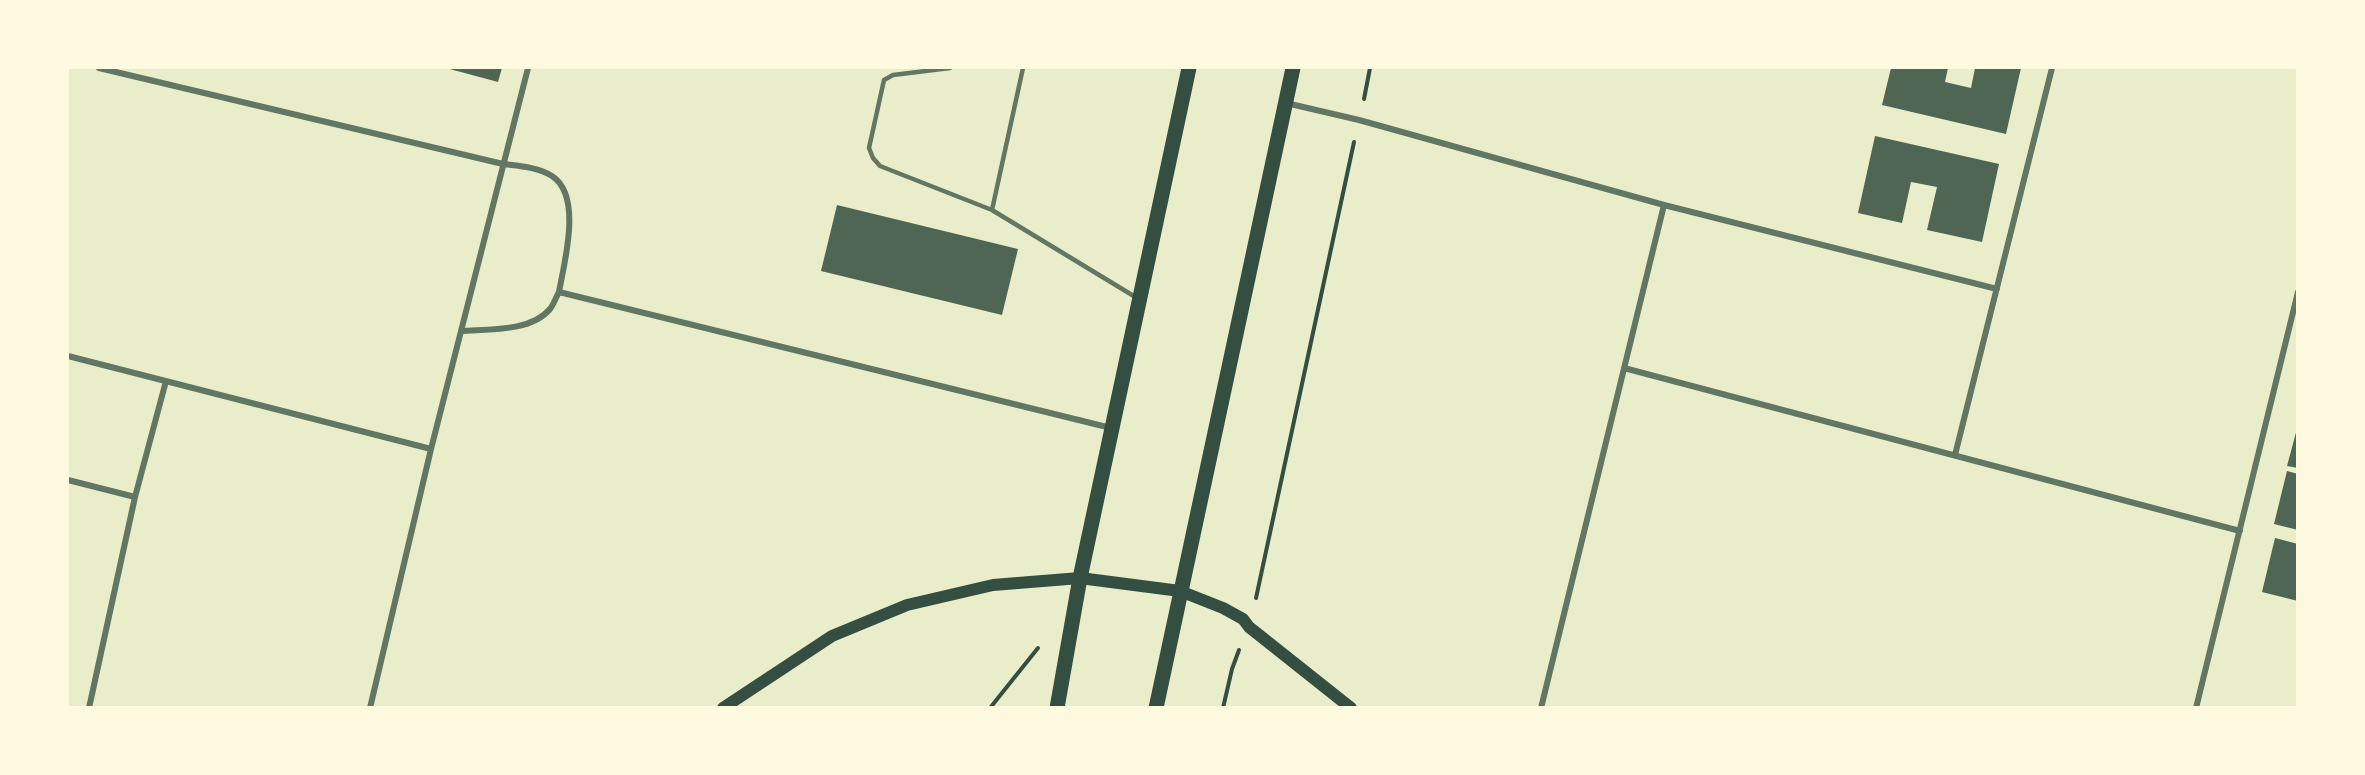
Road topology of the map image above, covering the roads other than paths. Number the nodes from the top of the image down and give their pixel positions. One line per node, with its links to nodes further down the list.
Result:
1 (99, 68): 9 (street)
2 (528, 68): 9 (street)
3 (950, 68): 11 (lane)
4 (1023, 68): 11 (lane)
5 (1189, 68): 15 (main road)
6 (1293, 68): 8 (main road)
7 (2052, 68): 12 (street)
8 (1285, 103): 10 (street); 28 (main road)
9 (503, 164): 13 (street); 17 (street)
10 (1664, 205): 12 (street); 19 (street)
11 (993, 210): 15 (lane)
12 (1997, 289): 23 (street)
13 (559, 292): 17 (street); 21 (street)
14 (2298, 292): 16 (street)
15 (1139, 299): 21 (main road)
16 (2295, 316): 26 (street)
17 (460, 330): 22 (street)
18 (68, 356): 20 (street)
19 (1624, 368): 23 (street); 35 (street)
20 (166, 381): 22 (street); 25 (street)
21 (1112, 428): 27 (main road)
22 (430, 449): 30 (street)
23 (1955, 455): 26 (street)
24 (68, 480): 25 (street)
25 (135, 497): 29 (street)
26 (2240, 531): 36 (street)
27 (1080, 578): 28 (main road); 31 (main road); 32 (main road)
28 (1180, 591): 33 (main road); 34 (main road)
29 (89, 708)
30 (370, 708)
31 (723, 708)
32 (1057, 708)
33 (1156, 708)
34 (1351, 708)
35 (1541, 708)
36 (2196, 708)

